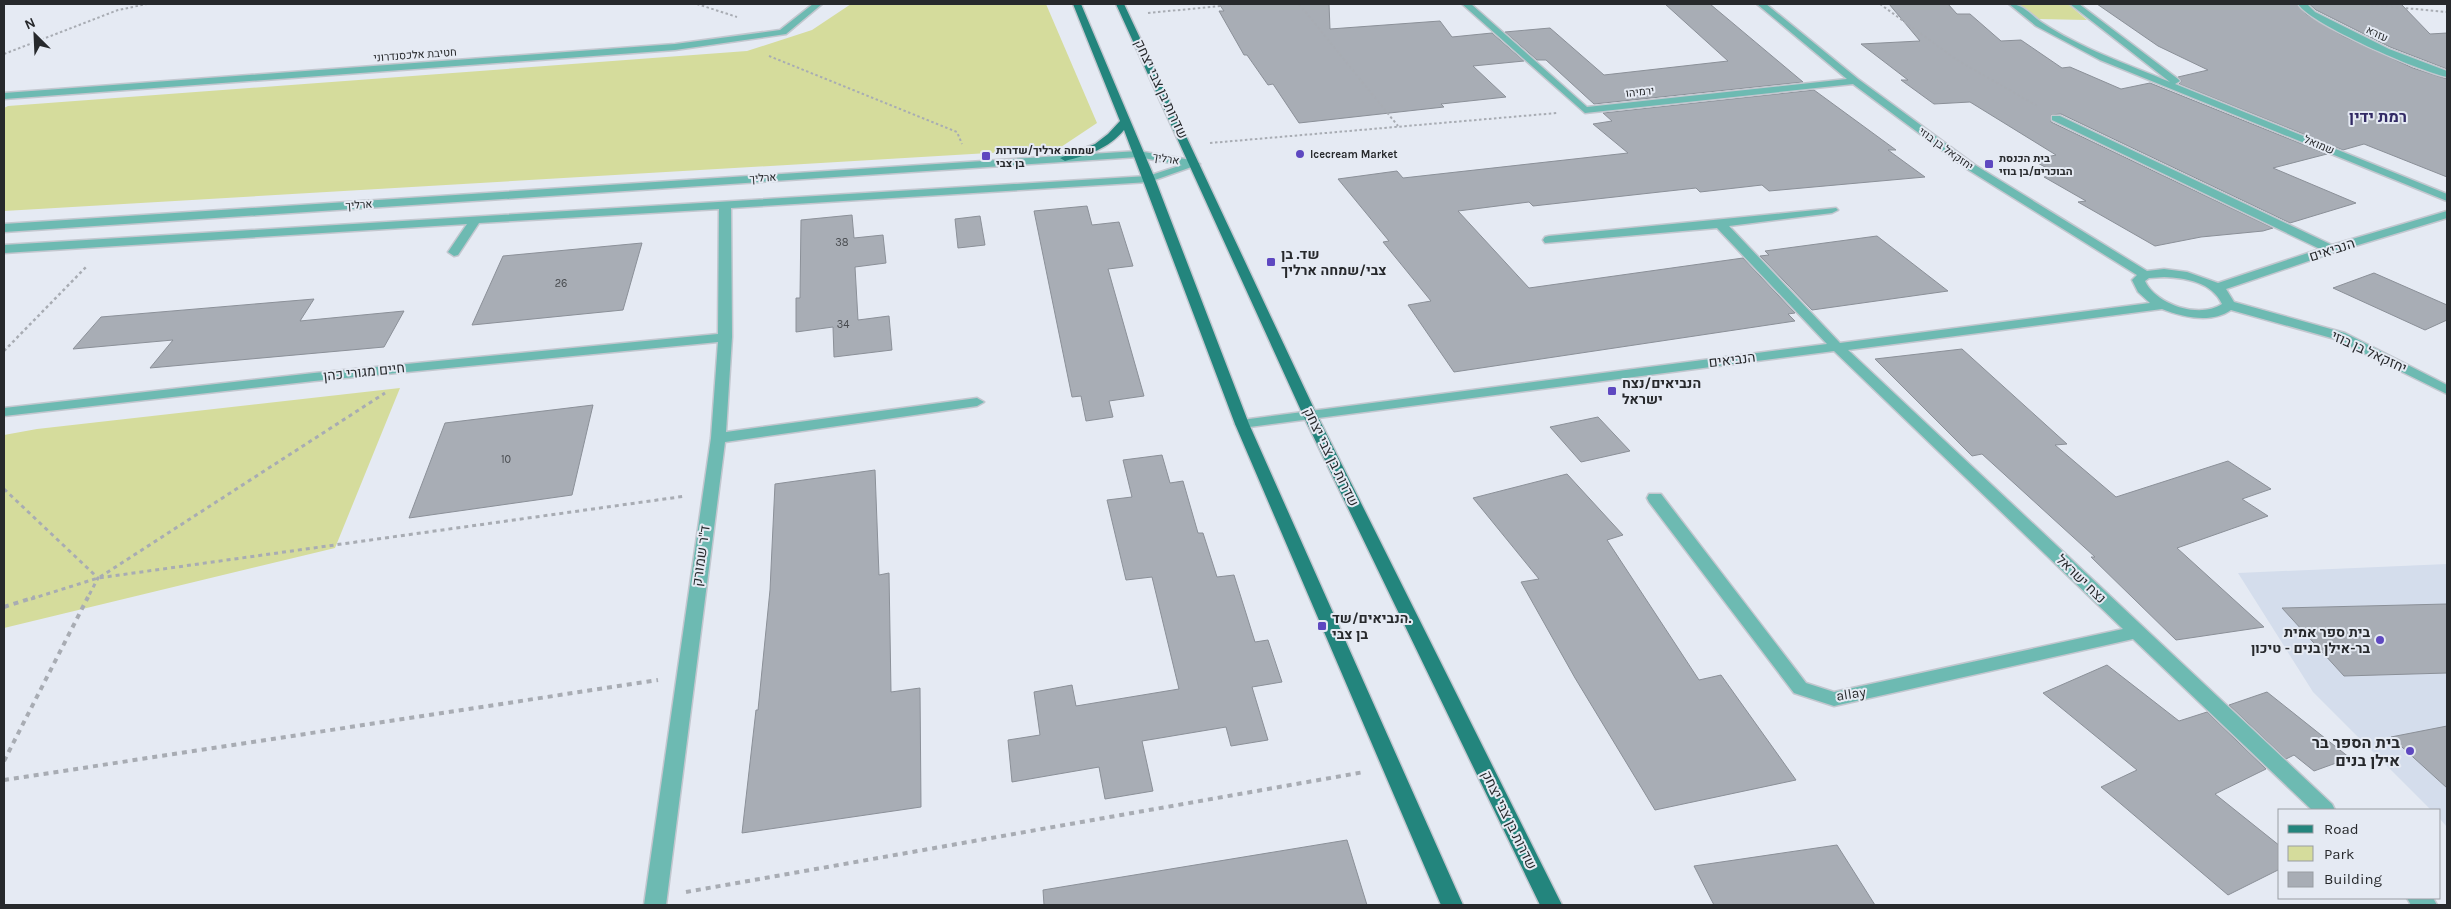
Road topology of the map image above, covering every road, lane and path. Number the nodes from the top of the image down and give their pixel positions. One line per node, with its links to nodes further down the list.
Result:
1 (147, 4): 17 (path)
2 (818, 4): 16 (street, חטיבת אלכסנדרוני)
3 (1077, 4): 24 (main road)
4 (1120, 4): 15 (main road, שדרות בן צבי יצחק)
5 (1242, 4): 15 (path)
6 (1299, 4): 25 (path)
7 (1466, 4): 22 (street)
8 (1761, 4): 19 (street, יחזקאל בן בוזי)
9 (1880, 4): 23 (path)
10 (2013, 4): 20 (street, שמואל)
11 (2074, 4): 20 (street, שמואל)
12 (2302, 4): 18 (street, עזרא)
13 (2361, 4): 14 (path)
14 (2447, 12)
15 (1126, 15): 26 (main road, שדרות בן צבי יצחק)
16 (729, 40): 21 (street, חטיבת אלכסנדרוני); 29 (path)
17 (4, 54)
18 (2447, 74)
19 (1855, 81): 22 (street, ירמיהו); 44 (street, יחזקאל בן בוזי)
20 (2190, 92): 32 (street, שמואל)
21 (4, 96)
22 (1585, 110): 25 (path)
23 (2056, 118): 42 (street)
24 (1125, 121): 27 (main road); 28 (main road)
25 (1398, 126): 26 (path)
26 (1187, 145): 30 (main road, שדרות בן צבי יצחק)
27 (1138, 154): 28 (street, ארליך); 30 (street, ארליך); 31 (main road)
28 (1065, 158): 29 (street, ארליך)
29 (972, 164): 38 (street, ארליך)
30 (1195, 164): 31 (street, ארליך); 55 (main road, שדרות בן צבי יצחק)
31 (1149, 179): 33 (street, ארליך); 56 (main road)
32 (2447, 198)
33 (725, 205): 36 (street, ארליך); 48 (street, ד"ר שמורק)
34 (1832, 210): 37 (street)
35 (2447, 214): 42 (street, הנביאים)
36 (475, 221): 40 (street, ארליך); 43 (street)
37 (1720, 224): 39 (street); 49 (street, נצח ישראל)
38 (4, 228)
39 (1549, 240)
40 (109, 243): 41 (street, ארליך); 50 (path)
41 (4, 249)
42 (2331, 249): 45 (street, הנביאים)
43 (454, 252)
44 (2145, 275): 45 (street); 46 (street)
45 (2217, 288): 47 (street)
46 (2162, 305): 47 (street); 49 (street, הנביאים)
47 (2229, 305): 51 (street, יחזקאל בן בוזי)
48 (725, 337): 54 (street, חיים מגורי כהן); 57 (street, ד"ר שמורק)
49 (1837, 347): 55 (street, הנביאים); 63 (street, נצח ישראל)
50 (4, 351)
51 (2447, 390)
52 (387, 392): 61 (path)
53 (977, 402): 57 (street)
54 (4, 412)
55 (1310, 415): 56 (street, הנביאים); 71 (main road, שדרות בן צבי יצחק)
56 (1242, 424): 66 (main road)
57 (718, 438): 59 (street, ד"ר שמורק)
58 (4, 489): 61 (path)
59 (710, 492): 61 (path); 64 (street, ד"ר שמורק)
60 (1655, 498): 63 (street, allay)
61 (98, 578): 62 (path); 65 (path)
62 (4, 606)
63 (2136, 632): 68 (street, נצח ישראל)
64 (686, 676): 67 (path); 69 (street, ד"ר שמורק)
65 (4, 761)
66 (1391, 767): 69 (path); 70 (main road)
67 (4, 780)
68 (2325, 809)
69 (655, 901)
70 (1452, 905)
71 (1551, 905)

